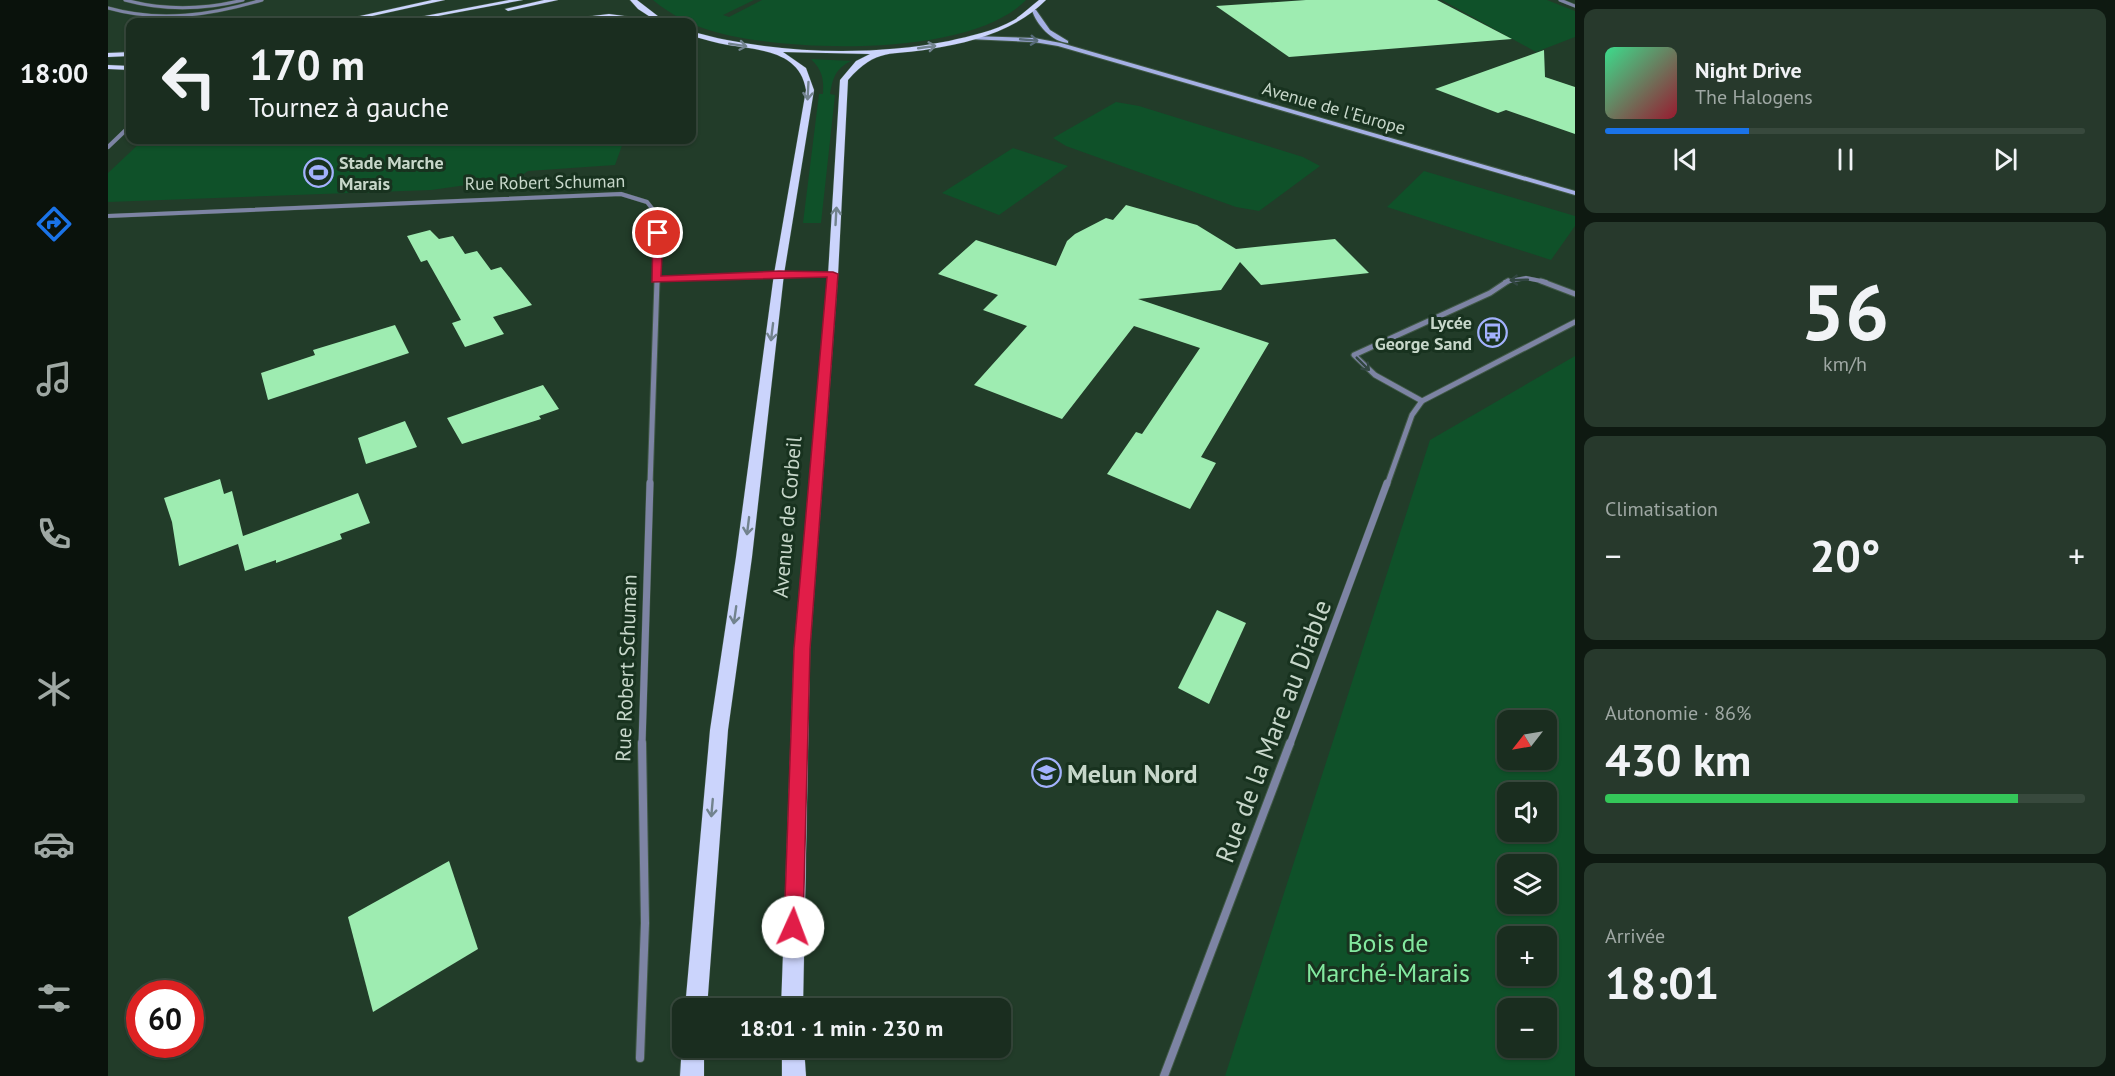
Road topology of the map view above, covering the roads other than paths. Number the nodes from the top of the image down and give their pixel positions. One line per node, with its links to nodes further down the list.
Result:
1 (125, 0): 12 (street)
2 (203, 0): 12 (street)
3 (243, 0): 12 (street)
4 (262, 0): 15 (street)
5 (442, 0): 16 (main road)
6 (520, 0): 17 (main road)
7 (555, 0): 18 (main road)
8 (633, 0): 21 (main road)
9 (1043, 0): 14 (main road)
10 (1560, 0): 11 (street)
11 (1575, 6)
12 (206, 7): 15 (street)
13 (108, 8): 15 (street)
14 (1034, 11): 23 (main road); 26 (main road, Avenue de l'Europe)
15 (214, 12)
16 (356, 18)
17 (419, 18)
18 (459, 18)
19 (588, 18): 20 (main road)
20 (624, 18)
21 (656, 18)
22 (696, 35): 24 (main road, one-way to 24)
23 (971, 38): 25 (main road, one-way to 23); 26 (main road, Avenue de l'Europe, one-way to 26)
24 (774, 50): 25 (main road); 35 (main road, one-way to 35)
25 (882, 51): 36 (main road, Avenue de Corbeil, one-way to 25)
26 (1086, 51): 33 (main road, Avenue de l'Europe)
27 (126, 54): 28 (main road)
28 (108, 55)
29 (108, 65): 30 (main road)
30 (126, 66)
31 (126, 130): 32 (street)
32 (108, 147)
33 (1575, 193)
34 (108, 216): 37 (street, Rue Robert Schuman)
35 (779, 274): 36 (street); 37 (street); 41 (main road, one-way to 41)
36 (833, 274): 42 (main road, Avenue de Corbeil)
37 (656, 280): 43 (street, Rue Robert Schuman)
38 (1575, 294): 40 (street, one-way to 40)
39 (1575, 322): 40 (street)
40 (1422, 401): 48 (street, Rue de la Mare au Diable)
41 (697, 998)
42 (792, 998)
43 (640, 1058)
44 (693, 1058): 46 (main road)
45 (793, 1058): 47 (main road)
46 (692, 1076)
47 (794, 1076)
48 (1164, 1076)

